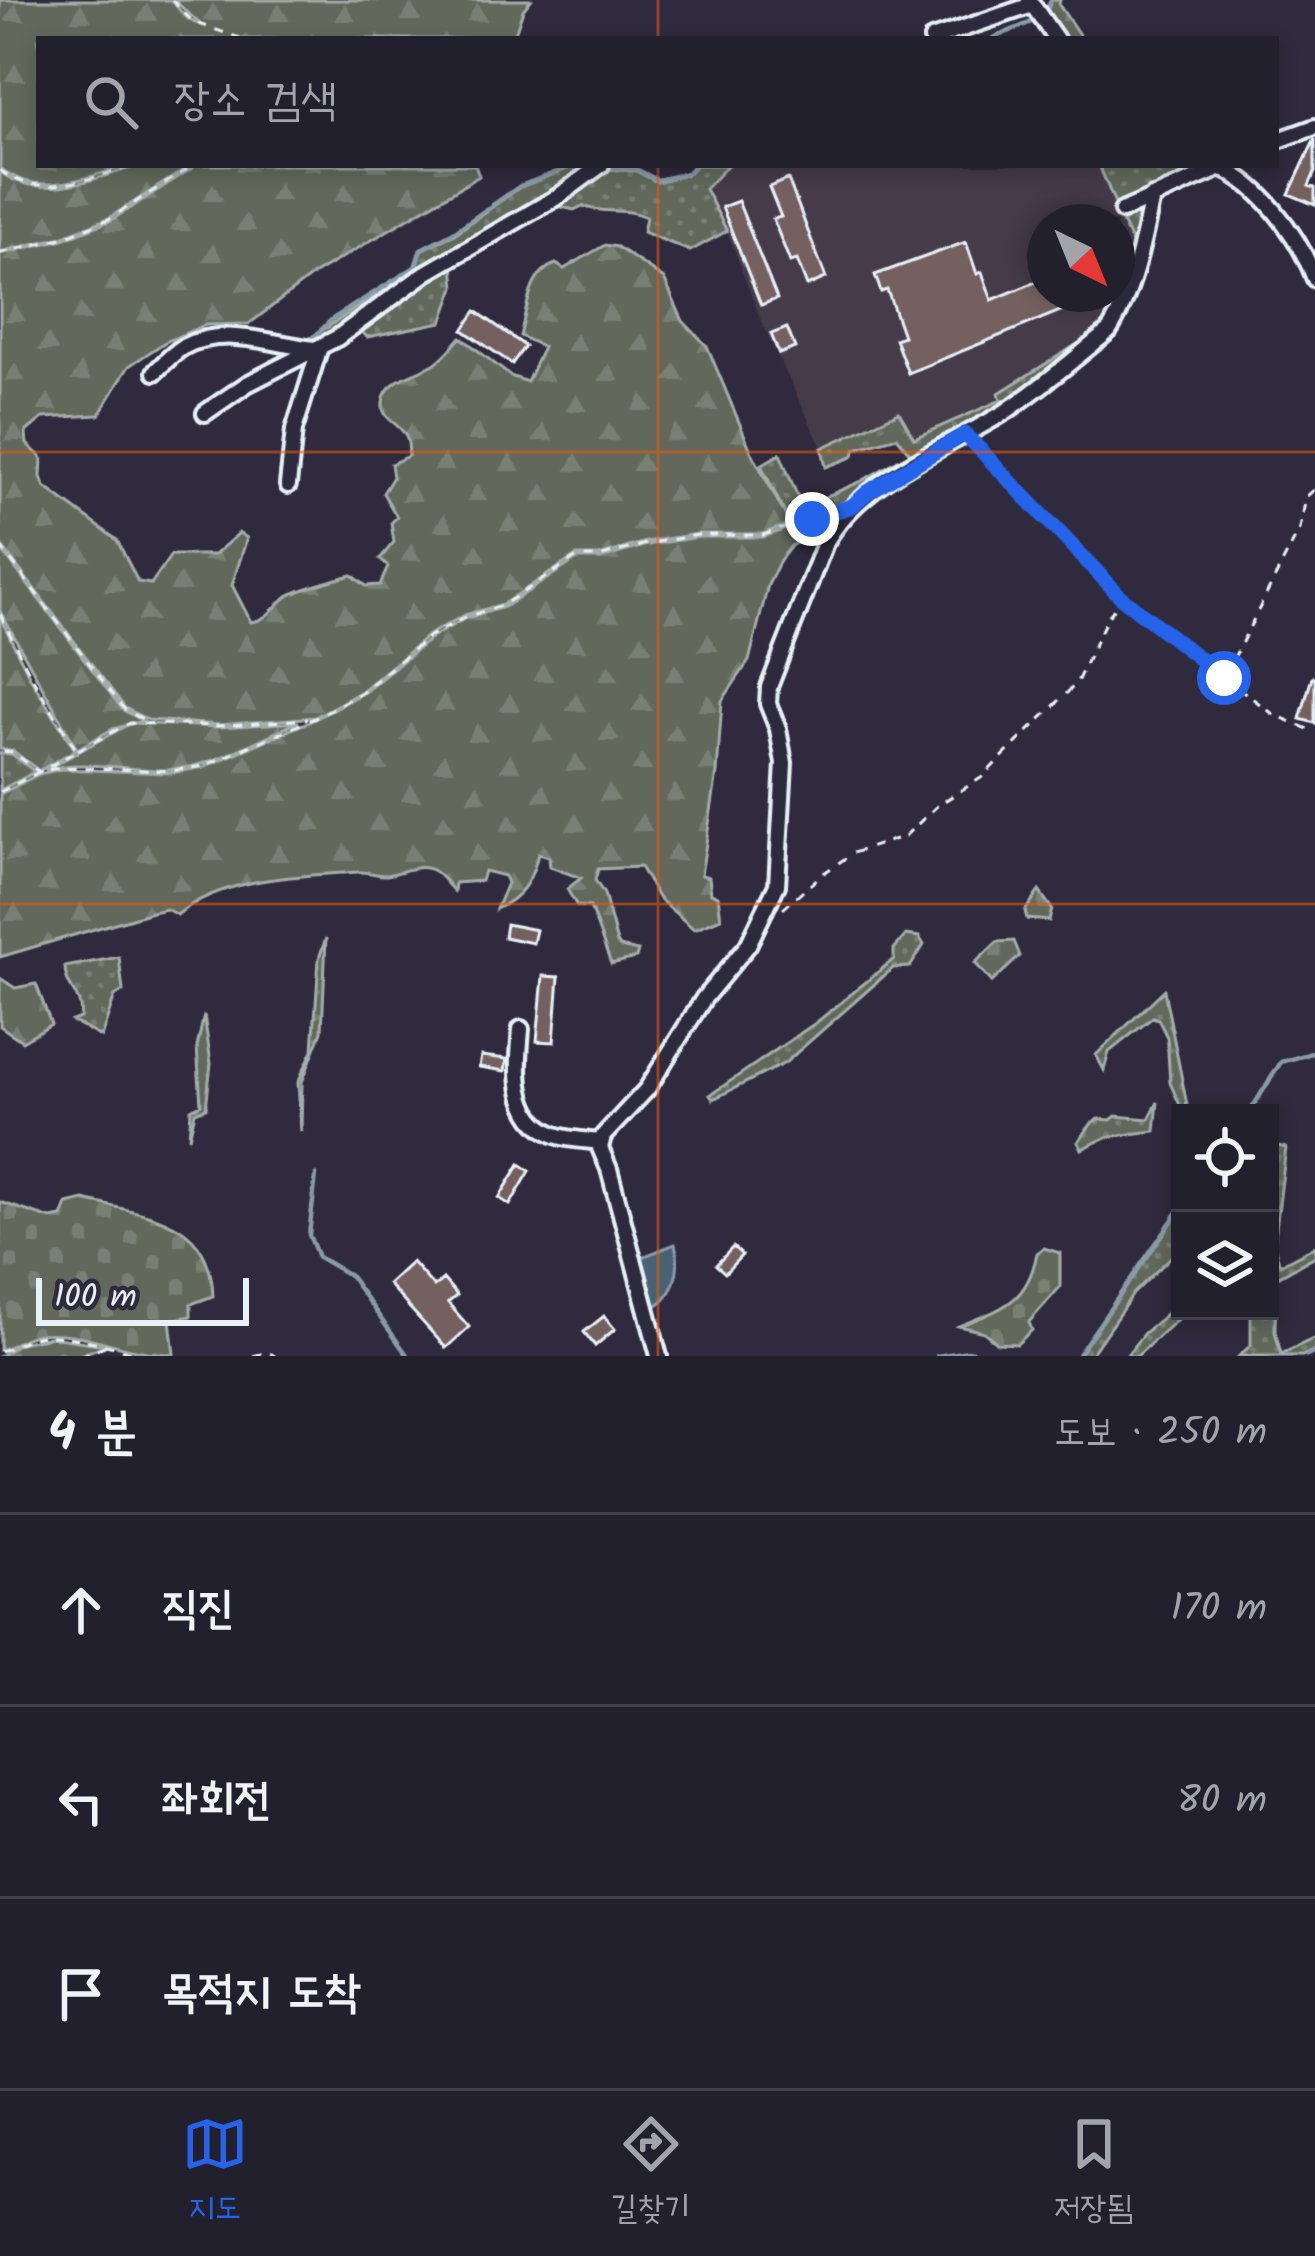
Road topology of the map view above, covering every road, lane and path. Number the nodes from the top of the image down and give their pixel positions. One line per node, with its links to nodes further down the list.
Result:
1 (172, 0): 3 (path)
2 (1031, 3): 4 (street); 5 (street)
3 (234, 36)
4 (940, 36)
5 (1054, 36)
6 (1315, 127): 7 (street)
7 (1279, 140)
8 (125, 168): 13 (path)
9 (189, 168): 16 (path)
10 (597, 168): 18 (street)
11 (1217, 168): 14 (street)
12 (1224, 168): 17 (street)
13 (0, 170)
14 (1152, 197): 15 (street); 21 (street)
15 (1135, 206)
16 (0, 253)
17 (1315, 279)
18 (319, 350): 19 (street); 20 (street); 22 (street)
19 (154, 372)
20 (206, 412)
21 (965, 434): 24 (street); 26 (path)
22 (288, 485)
23 (1315, 489): 28 (path)
24 (852, 506): 29 (path); 36 (street)
25 (0, 546): 30 (path)
26 (1122, 598): 28 (path); 36 (path)
27 (0, 614): 33 (path)
28 (1224, 678): 31 (path)
29 (315, 718): 30 (path); 34 (path)
30 (147, 722): 33 (path)
31 (1315, 732)
32 (0, 751): 34 (path)
33 (77, 751): 34 (path)
34 (39, 772): 35 (path)
35 (0, 792)
36 (760, 921): 38 (street)
37 (521, 1029): 38 (street)
38 (601, 1142): 45 (street)
39 (109, 1344): 40 (path); 41 (path); 42 (path)
40 (0, 1352)
41 (80, 1356)
42 (141, 1356)
43 (253, 1356): 44 (path)
44 (275, 1356)
45 (659, 1356)

